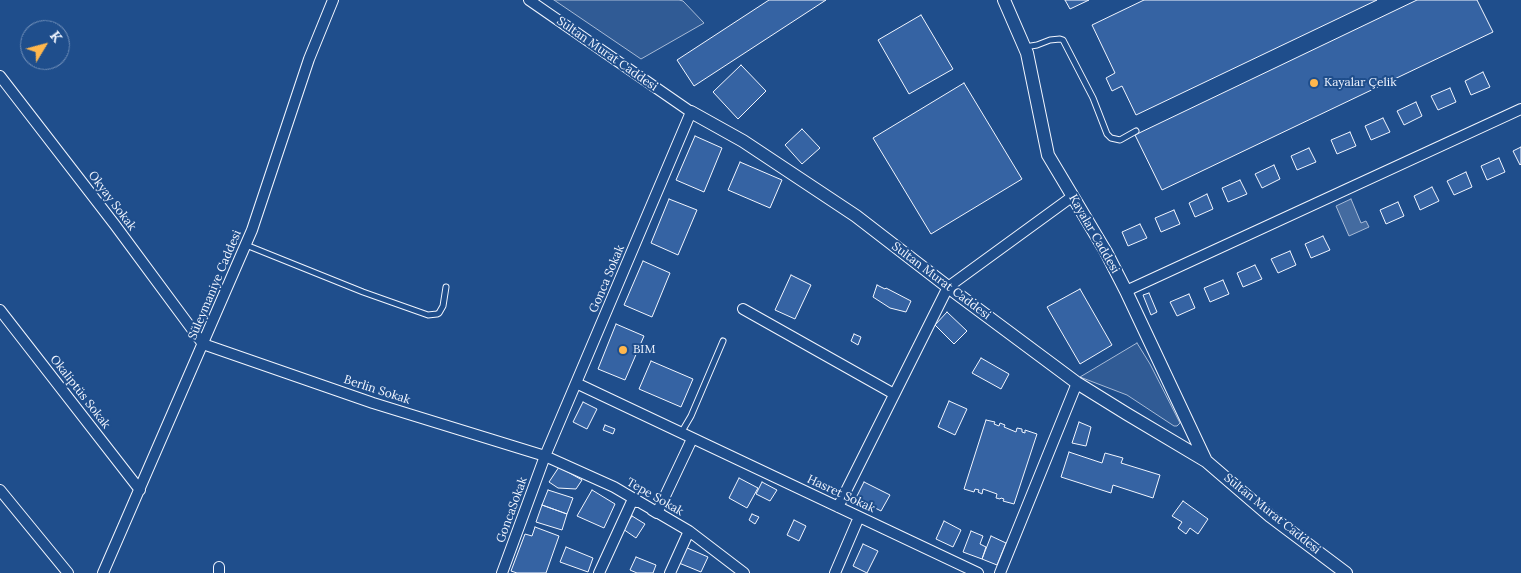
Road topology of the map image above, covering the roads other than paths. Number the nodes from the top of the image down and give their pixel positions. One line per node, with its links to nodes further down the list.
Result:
1 (333, 0): 10 (street, Süleymaniye Caddesi)
2 (529, 0): 7 (street, Sultan Murat Caddesi)
3 (1004, 0): 4 (street, Kayalar Caddesi)
4 (1024, 47): 8 (lane); 9 (street, Kayalar Caddesi)
5 (0, 76): 17 (street, Okyay Sokak)
6 (1521, 109): 13 (street)
7 (691, 112): 12 (street, Sultan Murat Caddesi); 18 (street, Gonca Sokak)
8 (1136, 132)
9 (1073, 196): 12 (street); 13 (street, Kayalar Caddesi)
10 (246, 245): 11 (lane); 17 (street, Süleymaniye Caddesi)
11 (446, 287)
12 (948, 287): 19 (street, Sultan Murat Caddesi); 20 (street)
13 (1126, 291): 24 (street, Kayalar Caddesi)
14 (743, 309): 20 (street)
15 (0, 310): 26 (street, Okaliptüs Sokak)
16 (724, 341): 21 (lane)
17 (203, 344): 23 (street, Berlin Sokak); 26 (street, Süleymaniye Caddesi)
18 (576, 383): 21 (street, Hasret Sokak); 23 (street, Gonca Sokak)
19 (1077, 383): 24 (street, Sultan Murat Caddesi); 39 (street)
20 (894, 394): 28 (street)
21 (681, 434): 22 (street, Hasret Sokak)
22 (692, 439): 27 (street); 28 (street, Hasret Sokak)
23 (545, 456): 27 (street, Tepe Sokak); 33 (street, GoncaSokak)
24 (1206, 461): 40 (street, Sultan Murat Caddesi)
25 (0, 490): 31 (street)
26 (140, 490): 32 (street, Süleymaniye Caddesi)
27 (633, 499): 30 (street, Tepe Sokak); 34 (street)
28 (838, 507): 29 (street, Hasret Sokak)
29 (859, 517): 37 (street); 38 (street, Hasret Sokak)
30 (689, 531): 35 (street); 36 (street, Tepe Sokak)
31 (68, 573)
32 (103, 573)
33 (502, 573)
34 (599, 573)
35 (670, 573)
36 (744, 573)
37 (835, 573)
38 (978, 573)
39 (1000, 573)
40 (1346, 573)

